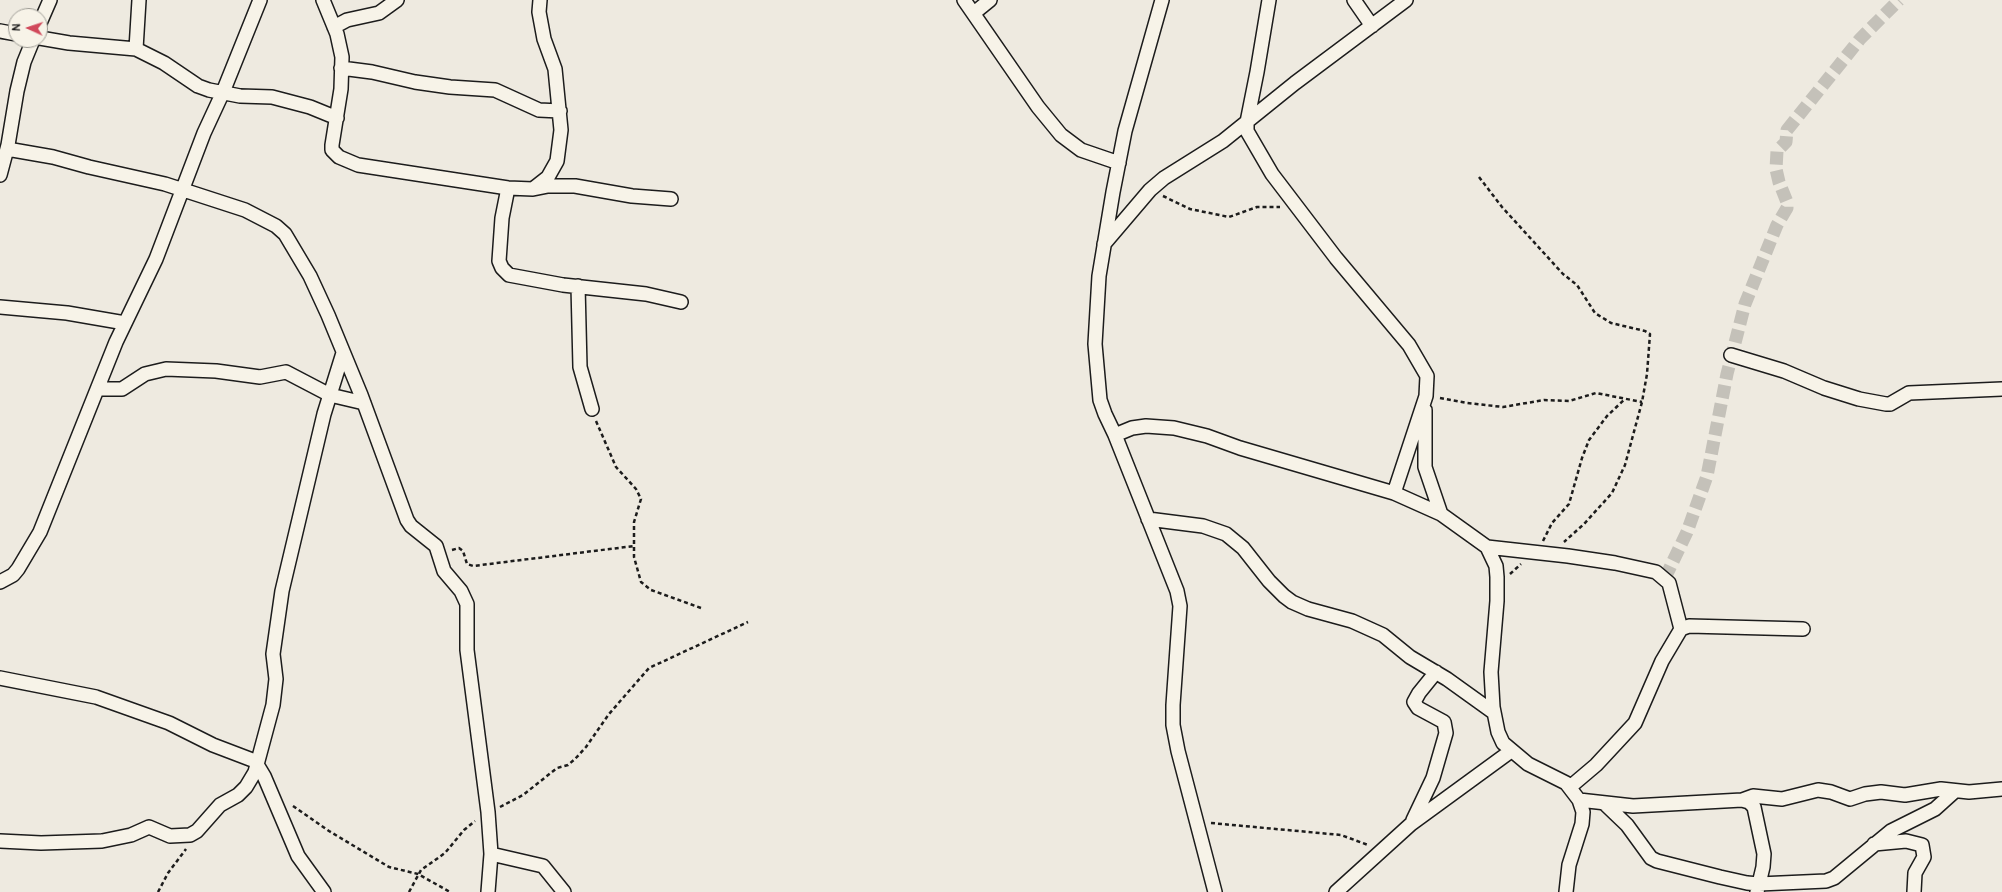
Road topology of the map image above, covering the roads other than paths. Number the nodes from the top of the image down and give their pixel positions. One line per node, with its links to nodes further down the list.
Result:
1 (139, 0): 17 (street)
2 (260, 0): 19 (street)
3 (323, 0): 13 (street)
4 (397, 0): 13 (street)
5 (540, 0): 20 (street)
6 (964, 0): 12 (street)
7 (990, 0): 12 (street)
8 (1162, 0): 24 (street)
9 (1268, 0): 22 (street)
10 (1354, 0): 14 (street)
11 (1406, 0): 14 (street)
12 (974, 13): 24 (street)
13 (334, 26): 18 (street)
14 (1372, 26): 22 (street)
15 (48, 39): 17 (street)
16 (30, 48): 23 (street)
17 (136, 49): 19 (street)
18 (341, 68): 20 (street); 21 (street)
19 (223, 92): 21 (street); 28 (street)
20 (560, 111): 27 (street)
21 (337, 118): 26 (street)
22 (1247, 122): 30 (street); 40 (street)
23 (7, 149): 25 (street); 28 (street)
24 (1119, 163): 30 (street)
25 (0, 175)
26 (508, 188): 27 (street); 31 (street)
27 (533, 189): 29 (street)
28 (183, 190): 34 (street); 35 (street)
29 (671, 199)
30 (1104, 244): 43 (street)
31 (578, 286): 32 (street); 42 (street)
32 (682, 302)
33 (0, 307): 34 (street)
34 (125, 323): 37 (street)
35 (343, 353): 39 (street); 41 (street)
36 (1732, 355): 38 (street)
37 (99, 389): 39 (street); 48 (street)
38 (2002, 389)
39 (330, 395): 41 (street); 55 (street)
40 (1426, 395): 44 (street); 45 (street)
41 (364, 403): 65 (street)
42 (592, 409)
43 (1115, 435): 44 (street); 46 (street)
44 (1394, 493): 45 (street)
45 (1441, 514): 47 (street)
46 (1148, 519): 51 (street); 70 (street)
47 (1487, 547): 49 (street); 53 (street)
48 (0, 582)
49 (1681, 629): 50 (street); 56 (street)
50 (1803, 629)
51 (1436, 672): 53 (street); 62 (street)
52 (0, 678): 55 (street)
53 (1493, 712): 54 (street)
54 (1511, 751): 56 (street); 62 (street)
55 (256, 763): 63 (street); 67 (street)
56 (1570, 787): 59 (street)
57 (2002, 789): 58 (street)
58 (1955, 790): 60 (street); 64 (street)
59 (1579, 800): 61 (street); 72 (street)
60 (1742, 800): 61 (street); 66 (street)
61 (1604, 803): 66 (street)
62 (1411, 824): 71 (street)
63 (0, 841)
64 (1874, 844): 66 (street); 73 (street)
65 (491, 854): 68 (street); 69 (street)
66 (1758, 888)
67 (324, 892)
68 (488, 892)
69 (564, 892)
70 (1215, 892)
71 (1336, 892)
72 (1566, 892)
73 (1914, 892)

